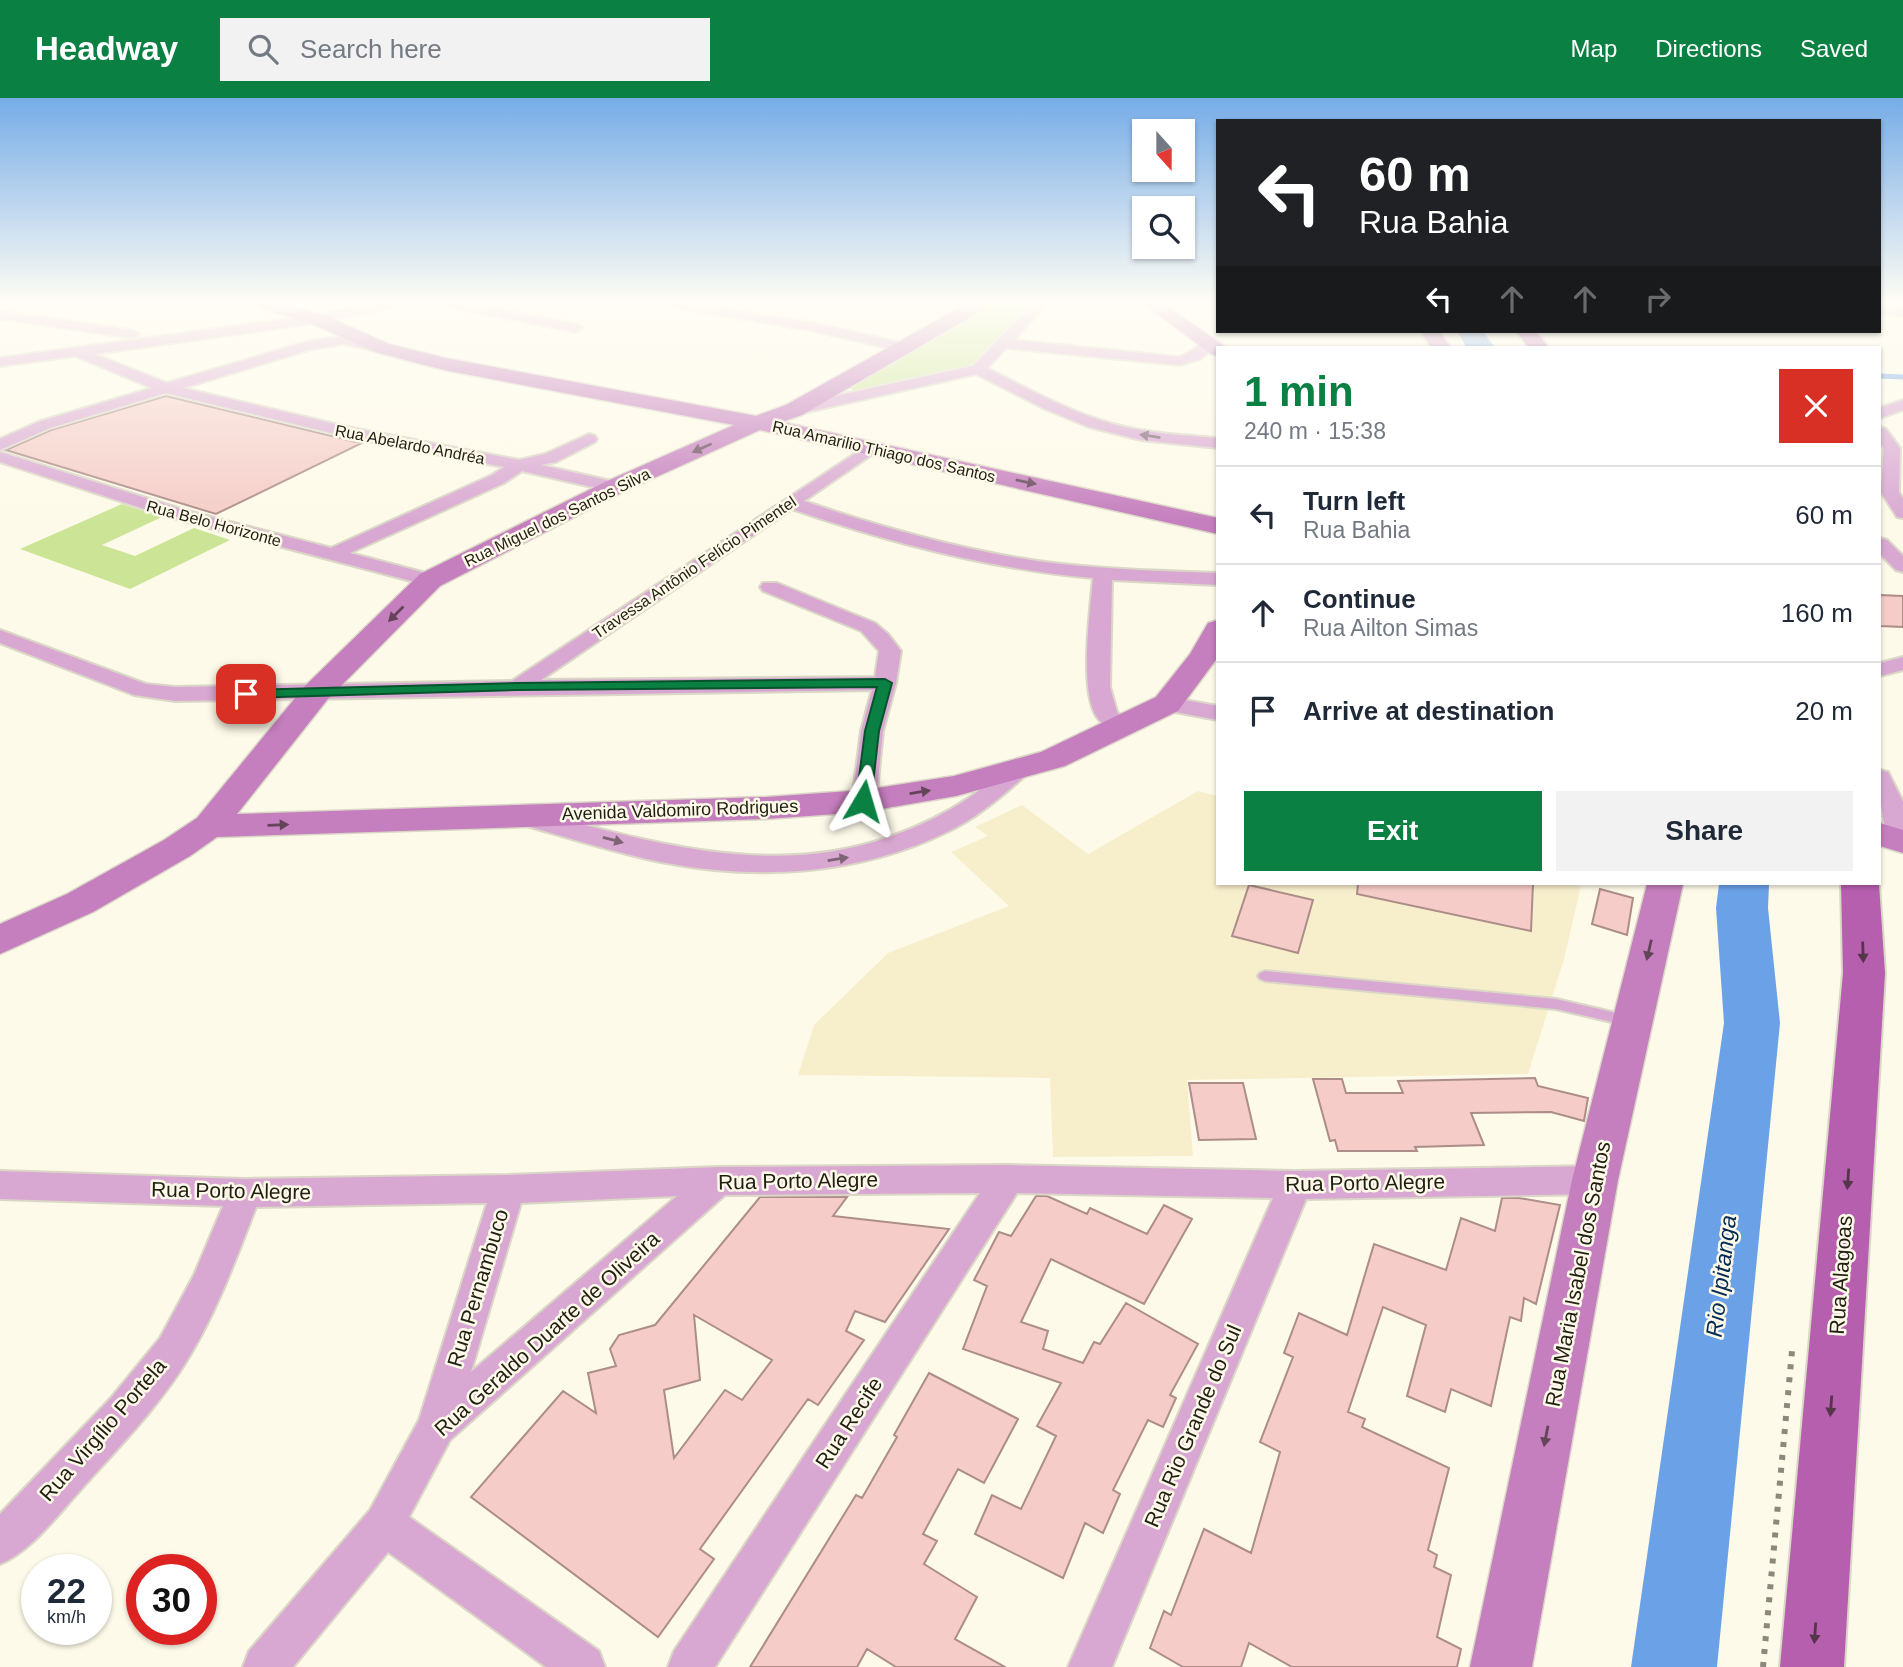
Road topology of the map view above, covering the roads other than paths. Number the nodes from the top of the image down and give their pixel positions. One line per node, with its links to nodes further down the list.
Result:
1 (139, 377): 8 (street, Rua Abelardo Andréa)
2 (202, 377): 8 (street)
3 (514, 377): 13 (street, Rua Amarilio Thiago dos Santos)
4 (850, 377): 7 (street, Rua Miguel dos Santos Silva)
5 (942, 377): 9 (street)
6 (994, 377): 16 (street, one-way to 6)
7 (838, 384): 9 (street); 11 (street, Rua Miguel dos Santos Silva)
8 (165, 388): 17 (street); 20 (street, Rua Abelardo Andréa)
9 (859, 396): 11 (street)
10 (1903, 405): 12 (street)
11 (794, 410): 13 (street, Rua Miguel dos Santos Silva)
12 (1881, 413)
13 (758, 423): 18 (street, Rua Amarilio Thiago dos Santos); 21 (street, Rua Miguel dos Santos Silva, one-way to 21)
14 (1881, 433): 23 (street)
15 (589, 439): 20 (street)
16 (1216, 443)
17 (0, 445)
18 (871, 448): 22 (street, Travessa Antônio Felício Pimentel); 24 (street, Rua Amarilio Thiago dos Santos, one-way to 24)
19 (0, 457): 26 (street, Rua Belo Horizonte)
20 (519, 465): 21 (street, Rua Abelardo Andréa); 26 (street)
21 (614, 487): 30 (street, Rua Miguel dos Santos Silva)
22 (791, 503): 28 (street); 37 (street, Travessa Antônio Felício Pimentel)
23 (1903, 513)
24 (1216, 526)
25 (1881, 545): 27 (street)
26 (331, 555): 30 (street, Rua Belo Horizonte)
27 (1903, 566)
28 (1103, 573): 29 (street); 41 (street)
29 (1216, 579)
30 (430, 580): 38 (street, Rua Miguel dos Santos Silva, one-way to 38)
31 (770, 587): 36 (street)
32 (1216, 633): 39 (street, Avenida Valdomiro Rodrigues)
33 (0, 636): 38 (street)
34 (1903, 663): 35 (street)
35 (1881, 670)
36 (885, 683): 37 (street); 44 (street)
37 (517, 687): 38 (street)
38 (316, 693): 46 (street, Rua Miguel dos Santos Silva)
39 (1167, 704): 40 (street); 41 (street, Avenida Valdomiro Rodrigues)
40 (1216, 713)
41 (1122, 728): 42 (street, Avenida Valdomiro Rodrigues)
42 (1017, 771): 44 (street, Avenida Valdomiro Rodrigues, one-way to 42); 45 (street, one-way to 42)
43 (1881, 779): 47 (street)
44 (863, 801): 45 (street, Avenida Valdomiro Rodrigues)
45 (523, 817): 46 (street, Avenida Valdomiro Rodrigues, one-way to 45)
46 (209, 826): 50 (street, Rua Miguel dos Santos Silva)
47 (1895, 839)
48 (1665, 885): 52 (street, Rua Maria Isabel dos Santos, one-way to 52)
49 (1860, 885): 68 (main road, Rua Alagoas, one-way to 68)
50 (0, 940)
51 (1265, 976): 52 (lane)
52 (1632, 1022): 54 (street, Rua Maria Isabel dos Santos)
53 (1008, 1179): 55 (street, Rua Porto Alegre); 57 (street, Rua Porto Alegre); 65 (street, Rua Recife)
54 (1595, 1180): 57 (street, Rua Porto Alegre); 67 (street, Rua Maria Isabel dos Santos, one-way to 67)
55 (719, 1181): 58 (street, Rua Porto Alegre); 60 (street, Rua Geraldo Duarte de Oliveira)
56 (0, 1185): 59 (street, Rua Porto Alegre)
57 (1295, 1185): 66 (street, Rua Rio Grande do Sul)
58 (508, 1189): 59 (street, Rua Porto Alegre); 60 (street, Rua Pernambuco)
59 (245, 1193): 62 (street, Rua Virgílio Portela)
60 (436, 1427): 61 (street, Rua Geraldo Duarte de Oliveira)
61 (384, 1524): 63 (street, Rua Geraldo Duarte de Oliveira); 64 (street)
62 (0, 1543)
63 (265, 1667)
64 (583, 1667)
65 (690, 1667)
66 (1090, 1667)
67 (1501, 1667)
68 (1812, 1667)

